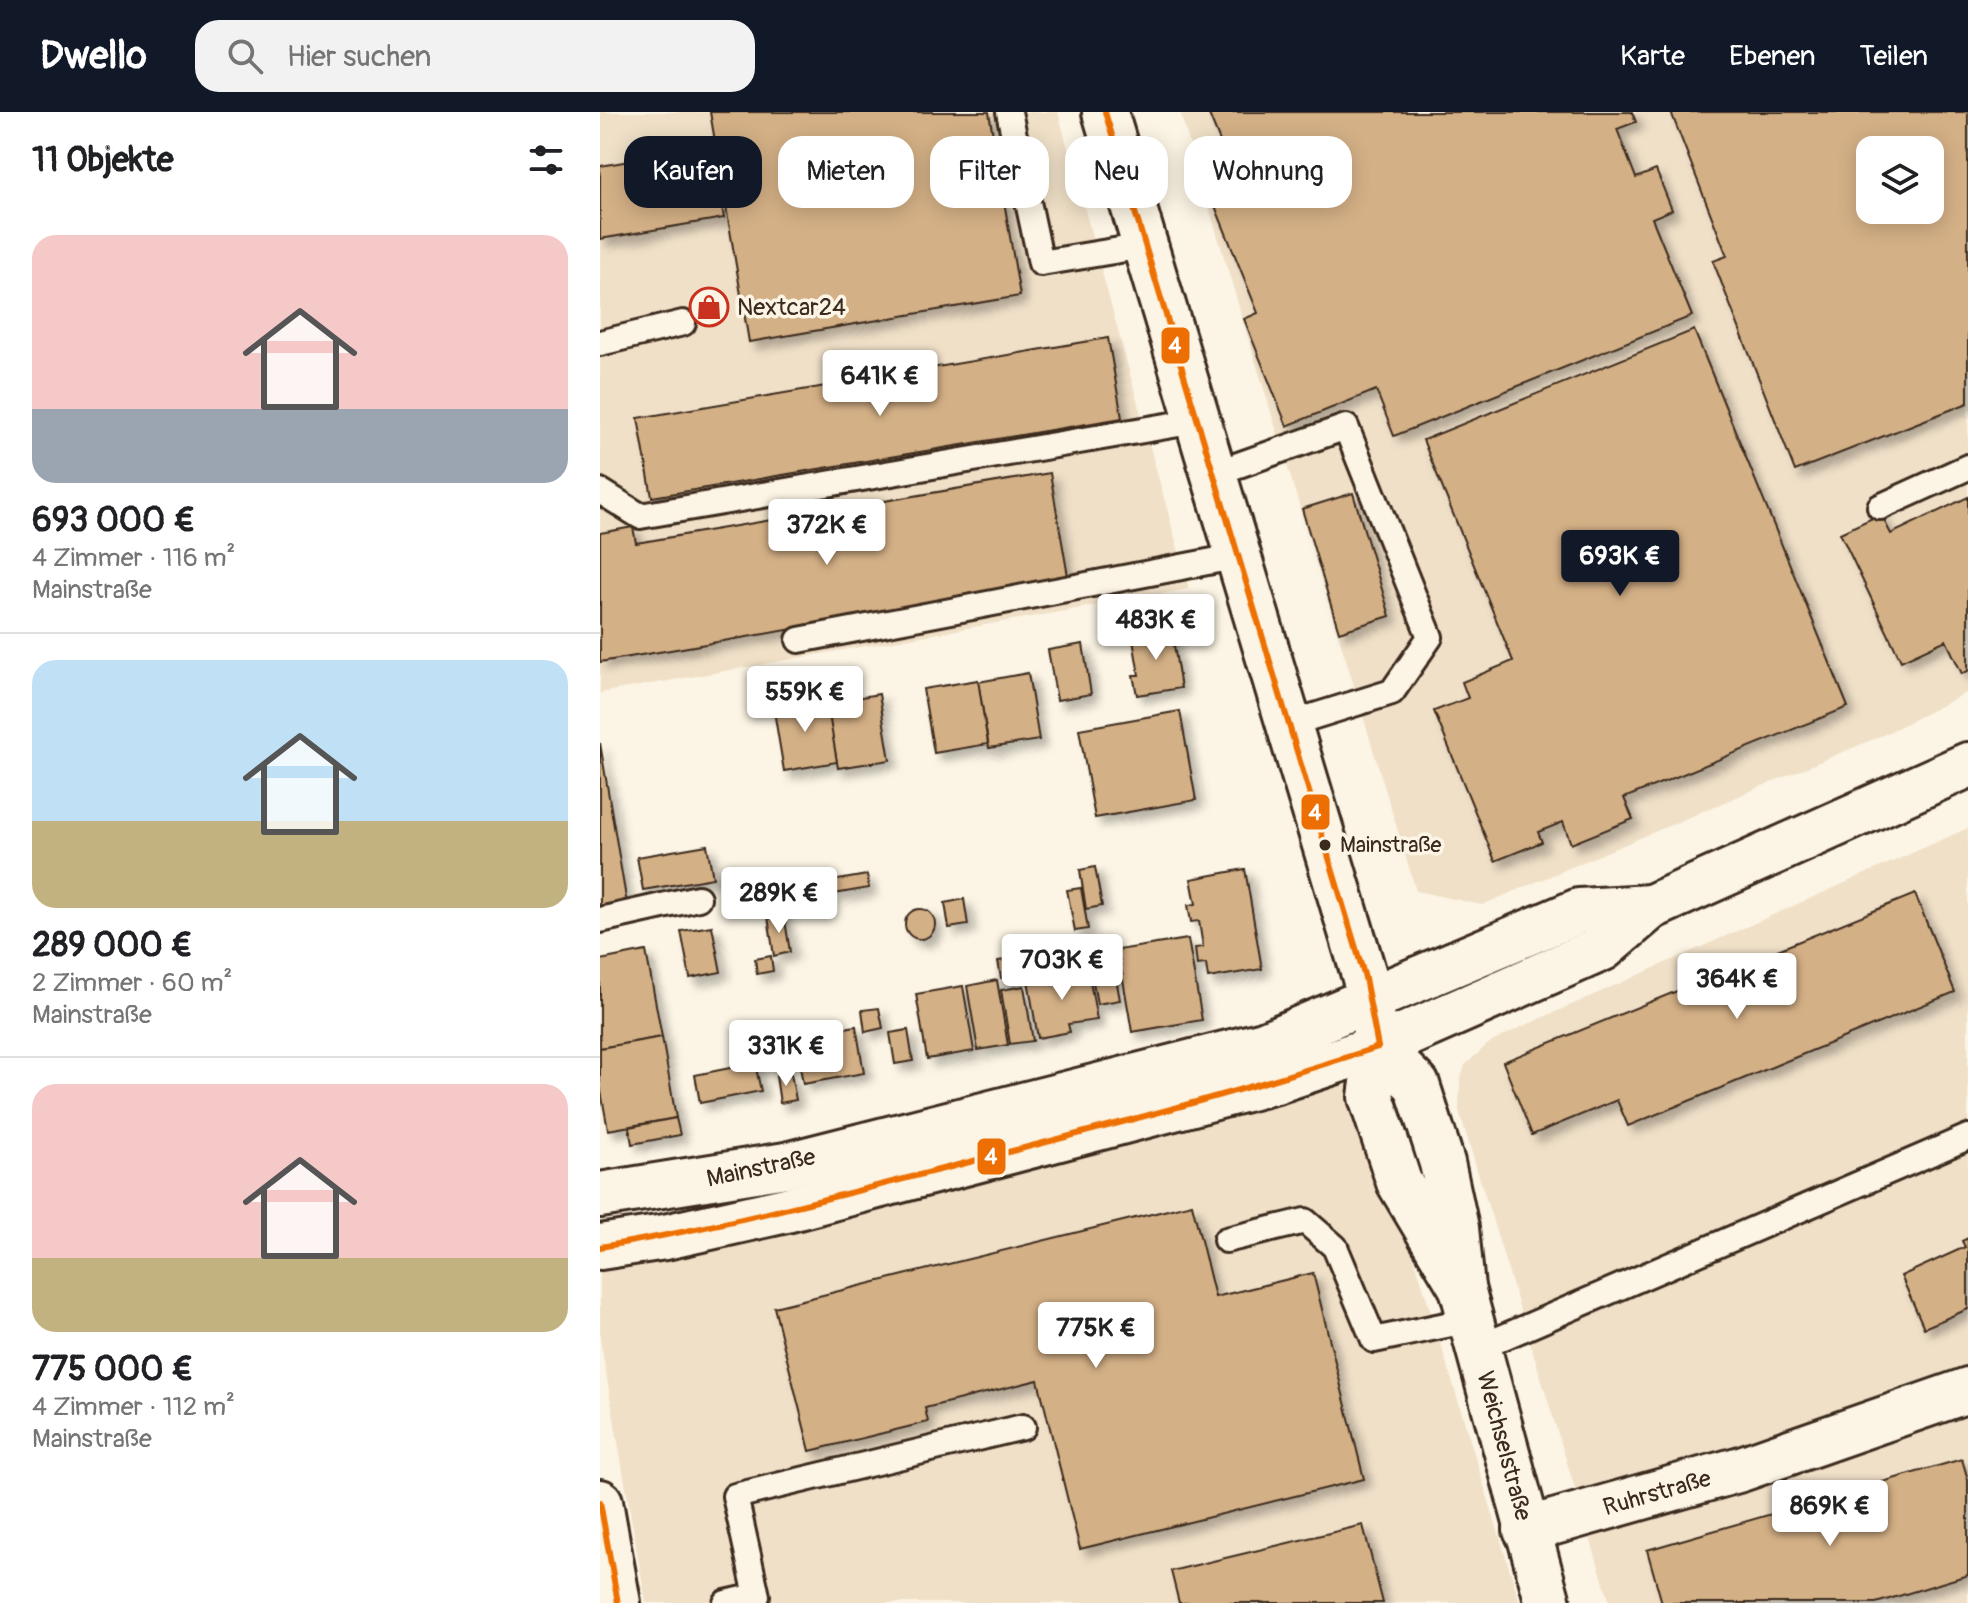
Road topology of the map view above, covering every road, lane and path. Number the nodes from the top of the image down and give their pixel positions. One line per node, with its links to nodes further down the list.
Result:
1 (1009, 112): 3 (lane)
2 (1105, 112): 3 (main road)
3 (1144, 246): 6 (main road)
4 (683, 323): 5 (lane)
5 (600, 343)
6 (1196, 421): 8 (main road); 9 (lane)
7 (1968, 467): 10 (lane)
8 (1213, 474): 11 (main road); 13 (lane)
9 (600, 491)
10 (1880, 507)
11 (1239, 556): 12 (lane); 13 (main road)
12 (799, 640)
13 (1289, 724): 18 (main road)
14 (1968, 765): 16 (main road, Mainstraße)
15 (698, 898): 17 (lane)
16 (1651, 907): 18 (main road, Mainstraße); 19 (main road, Mainstraße)
17 (600, 920)
18 (1369, 1000): 19 (main road); 21 (main road, Mainstraße)
19 (1378, 1047): 23 (main road, Mainstraße); 24 (main road, Weichselstraße)
20 (1968, 1137): 24 (lane)
21 (600, 1195)
22 (1226, 1240): 24 (lane)
23 (600, 1247)
24 (1470, 1319): 28 (main road, Weichselstraße)
25 (1968, 1390): 28 (main road, Ruhrstraße)
26 (1023, 1427): 30 (lane)
27 (600, 1502): 29 (main road)
28 (1526, 1530): 31 (main road, Weichselstraße)
29 (618, 1603)
30 (726, 1603)
31 (1548, 1603)

